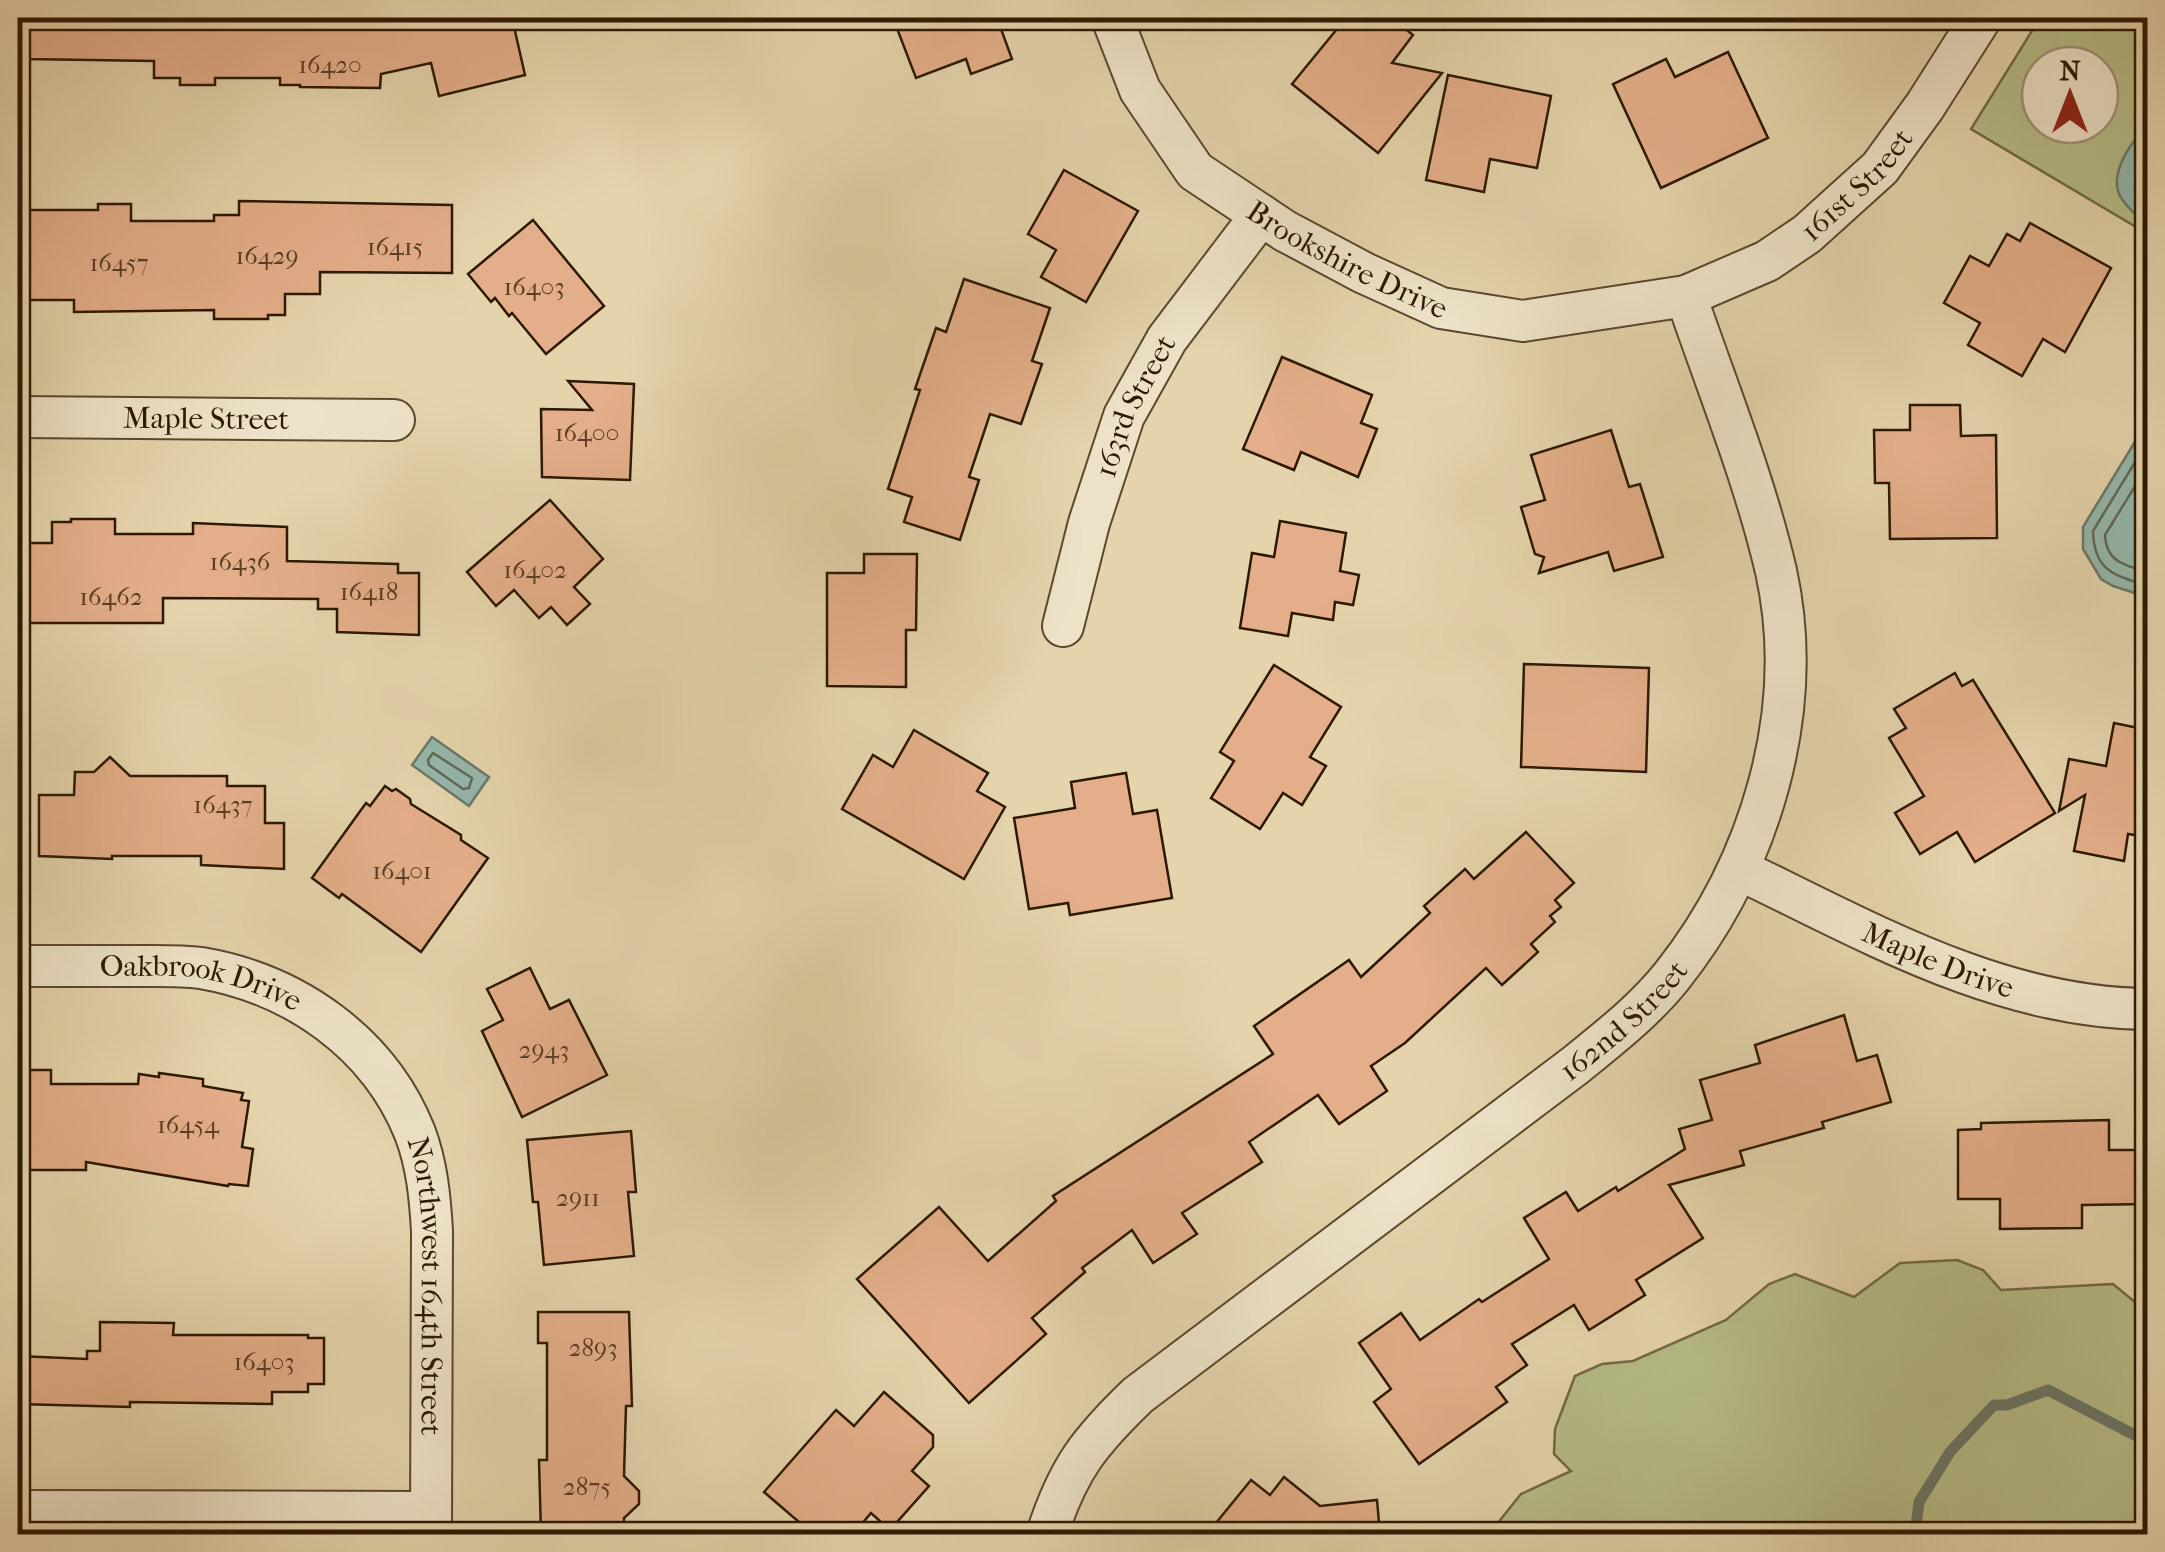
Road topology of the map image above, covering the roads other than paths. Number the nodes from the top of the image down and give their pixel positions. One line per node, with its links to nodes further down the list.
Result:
1 (1112, 18): 3 (street, Brookshire Drive)
2 (1980, 18): 4 (street, 161st Street)
3 (1261, 215): 4 (street, Brookshire Drive); 7 (street, 163rd Street)
4 (1686, 296): 8 (street, 162nd Street)
5 (18, 418): 6 (street, Maple Street)
6 (394, 420)
7 (1063, 626)
8 (1740, 870): 10 (street, Maple Drive); 14 (street, 162nd Street)
9 (18, 966): 11 (street, Oakbrook Drive)
10 (2148, 1010)
11 (365, 1055): 13 (street, Northwest 164th Street)
12 (18, 1511): 13 (street)
13 (432, 1523)
14 (1047, 1534)

